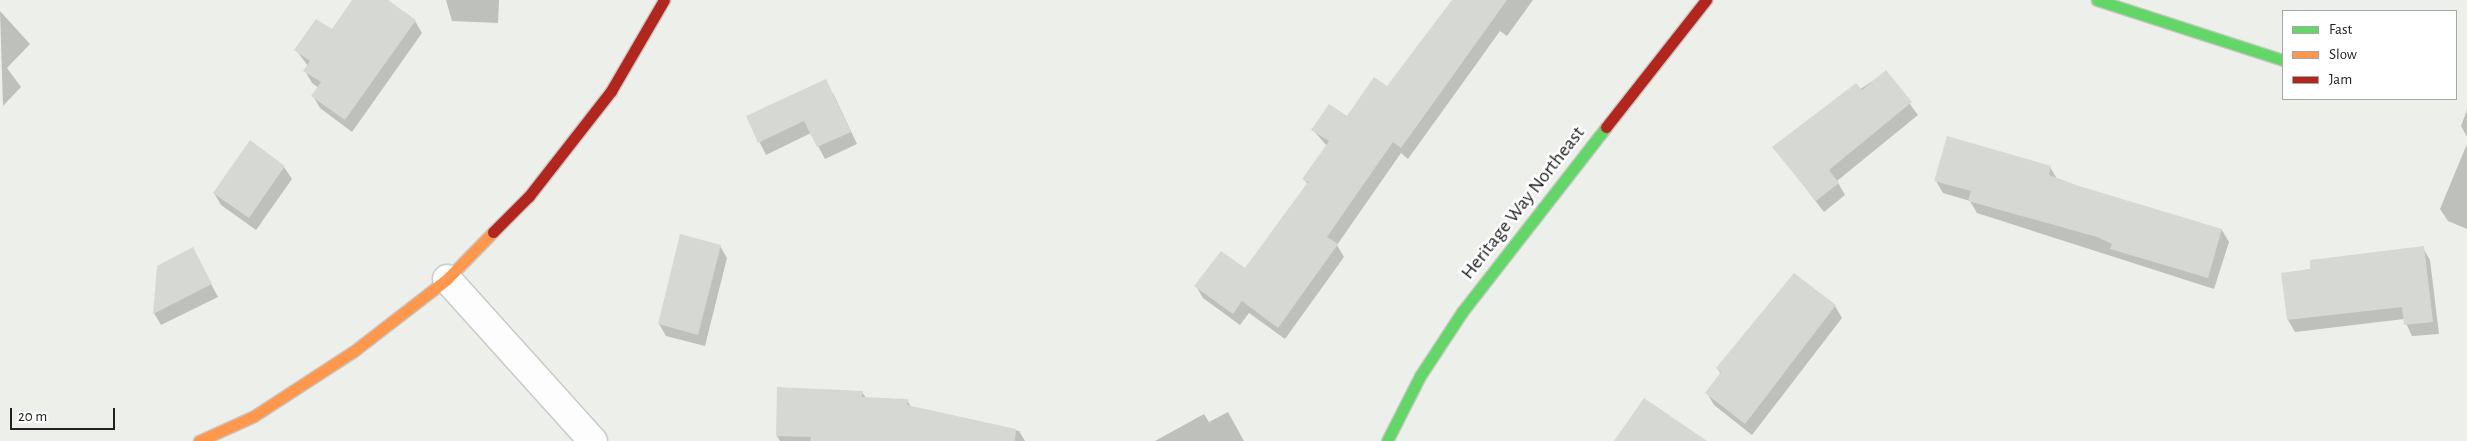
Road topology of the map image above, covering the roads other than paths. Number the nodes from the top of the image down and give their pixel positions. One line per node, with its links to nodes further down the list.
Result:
1 (664, 0): 5 (street)
2 (1706, 0): 8 (street, Heritage Way Northeast)
3 (2098, 0): 4 (street)
4 (2282, 60)
5 (446, 280): 6 (street); 7 (street)
6 (199, 441)
7 (593, 441)
8 (1387, 441)

